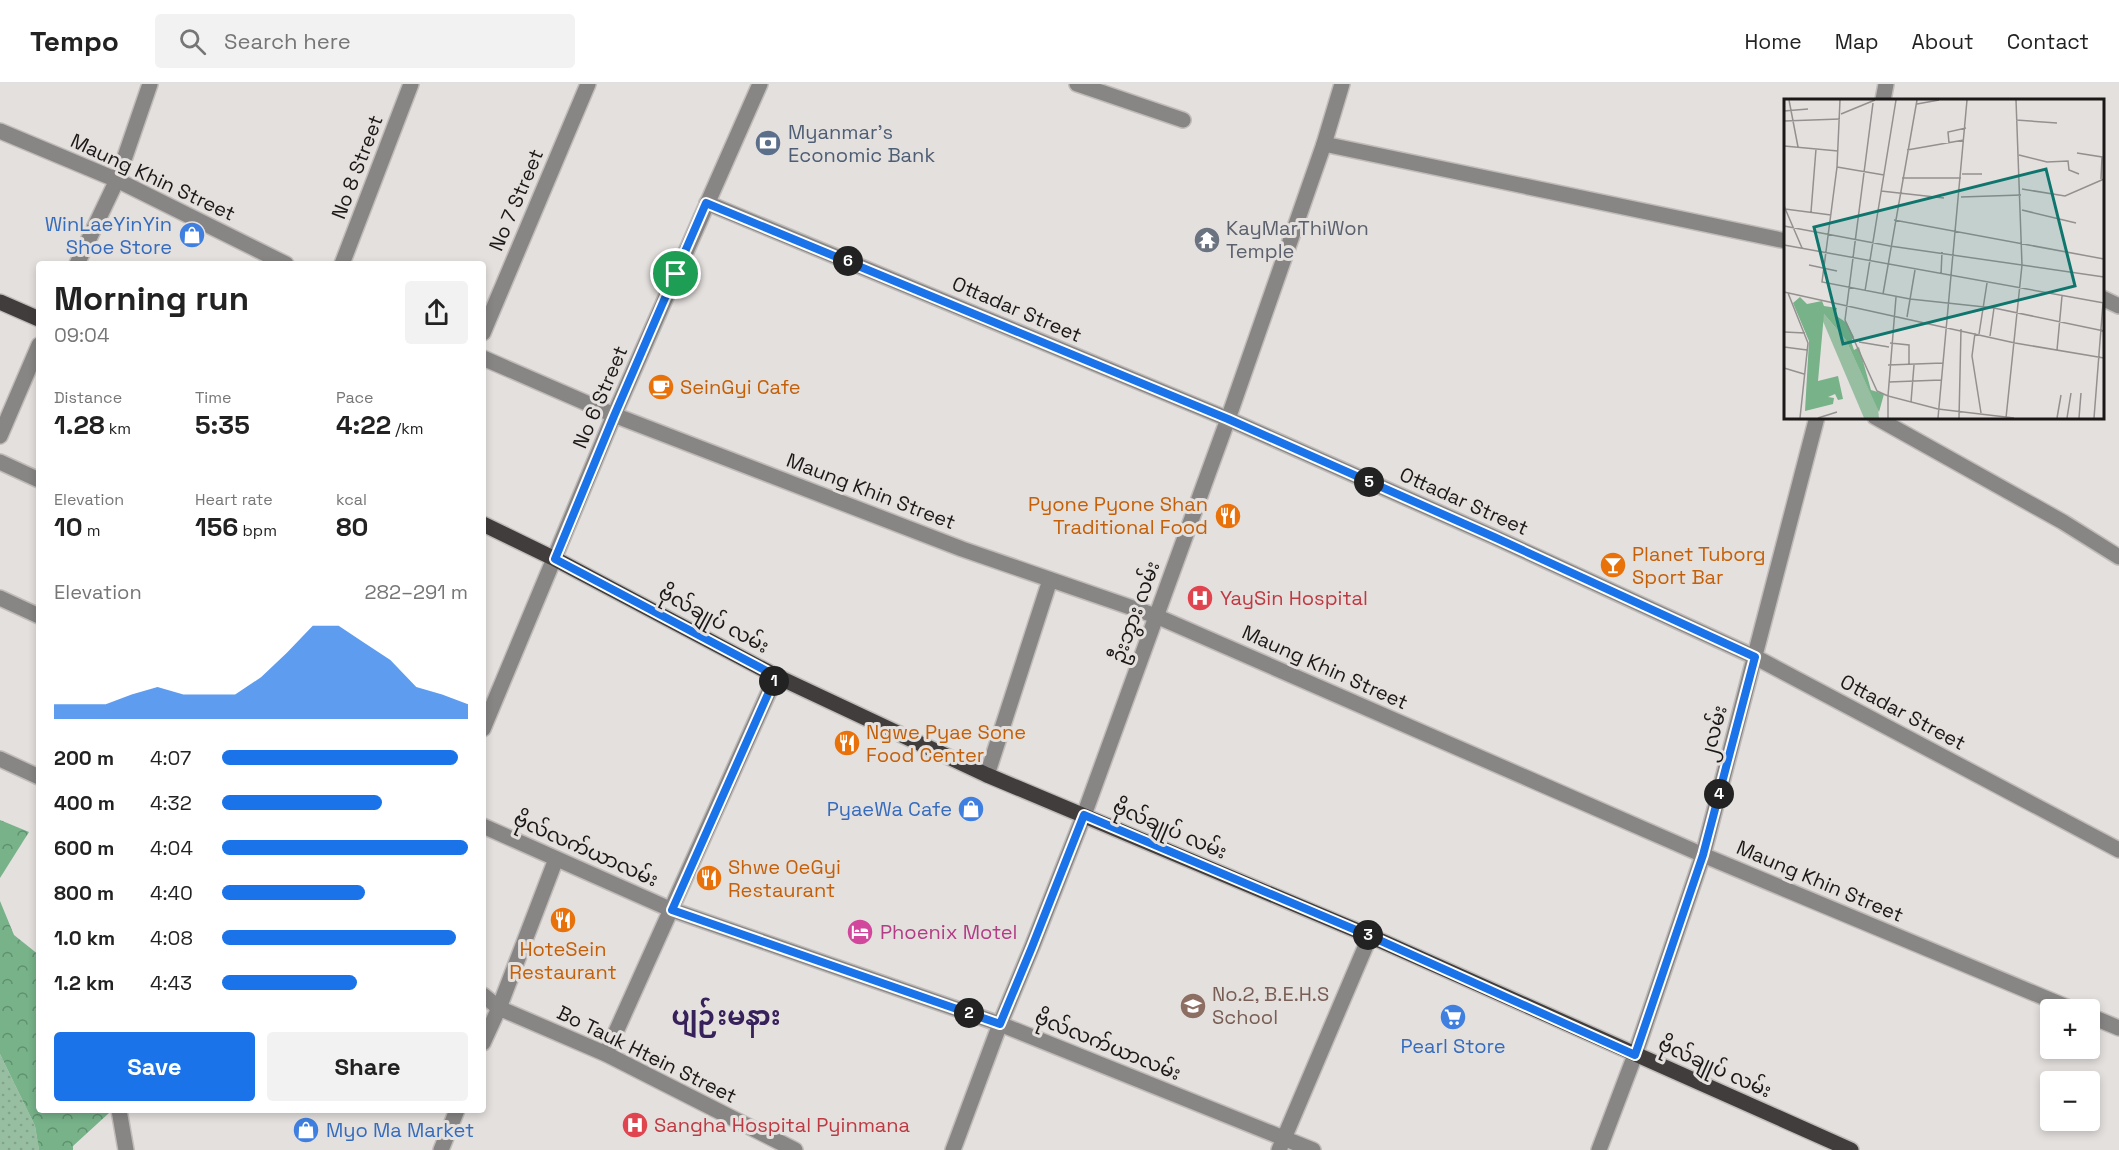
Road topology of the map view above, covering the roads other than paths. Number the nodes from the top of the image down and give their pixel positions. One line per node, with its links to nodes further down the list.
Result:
1 (150, 84): 12 (street)
2 (411, 84): 17 (street, No 8 Street)
3 (588, 84): 22 (street, No 7 Street)
4 (760, 84): 13 (street, No 6 Street)
5 (1077, 84): 9 (street)
6 (1342, 84): 11 (street, ဦးဘွား လမ်း)
7 (1886, 84): 8 (street)
8 (1883, 99)
9 (1183, 120)
10 (0, 131): 12 (street, Maung Khin Street)
11 (1324, 144): 14 (street); 28 (street, ဦးဘွား လမ်း)
12 (117, 180): 15 (street); 16 (street, Maung Khin Street)
13 (706, 203): 25 (street, No 6 Street); 28 (street, Ottadar Street)
14 (1784, 241)
15 (78, 261)
16 (280, 261)
17 (343, 261)
18 (2104, 298): 20 (street)
19 (0, 302): 21 (main road)
20 (2119, 306)
21 (36, 318)
22 (486, 326)
23 (36, 352): 29 (street)
24 (486, 359): 25 (street, Maung Khin Street)
25 (614, 416): 34 (street, No 6 Street); 35 (street, Maung Khin Street)
26 (1817, 418): 39 (street, ၂လမ်း)
27 (1877, 418): 33 (street)
28 (1228, 419): 38 (street, ဦးဘွား လမ်း); 39 (street, Ottadar Street)
29 (0, 436)
30 (0, 462): 31 (street)
31 (36, 479)
32 (486, 525): 34 (main road, ဗိုလ်ချုပ် လမ်း)
33 (2119, 557)
34 (555, 559): 40 (main road, ဗိုလ်ချုပ် လမ်း); 41 (street, No 6 Street)
35 (1050, 580): 38 (street, Maung Khin Street); 43 (street)
36 (0, 598): 37 (street)
37 (36, 615)
38 (1156, 616): 45 (street, ဦးဘွား လမ်း); 48 (street, Maung Khin Street)
39 (1755, 657): 47 (street, Ottadar Street); 48 (street, ၂လမ်း)
40 (776, 676): 43 (main road, ဗိုလ်ချုပ် လမ်း); 50 (street)
41 (486, 722)
42 (0, 759): 44 (street)
43 (987, 775): 45 (main road, ဗိုလ်ချုပ် လမ်း)
44 (36, 776)
45 (1084, 815): 51 (main road, ဗိုလ်ချုပ် လမ်း); 56 (street, ဦးဘွား လမ်း)
46 (486, 827): 49 (street, ဗိုလ်လက်ယာလမ်း)
47 (2119, 850)
48 (1703, 855): 53 (street, Maung Khin Street); 60 (street, ၂လမ်း)
49 (556, 859): 50 (street, ဗိုလ်လက်ယာလမ်း); 54 (street)
50 (672, 910): 56 (street, ဗိုလ်လက်ယာလမ်း); 59 (street)
51 (1370, 936): 60 (main road, ဗိုလ်ချုပ် လမ်း); 63 (street)
52 (486, 997): 54 (street, Bo Tauk Htein Street)
53 (2048, 999)
54 (499, 1008): 58 (street); 59 (street, Bo Tauk Htein Street)
55 (2100, 1020): 57 (street)
56 (1000, 1024): 63 (street, ဗိုလ်လက်ယာလမ်း); 67 (street, ဦးဘွား လမ်း)
57 (2119, 1028)
58 (486, 1036)
59 (606, 1054): 66 (street, Bo Tauk Htein Street)
60 (1635, 1055): 69 (street, ၂လမ်း); 70 (main road, ဗိုလ်ချုပ် လမ်း)
61 (120, 1113): 64 (street)
62 (456, 1113): 65 (street)
63 (1281, 1145): 68 (street, ဗိုလ်လက်ယာလမ်း)
64 (126, 1150)
65 (441, 1150)
66 (795, 1150)
67 (953, 1150)
68 (1313, 1150)
69 (1599, 1150)
70 (1851, 1150)

